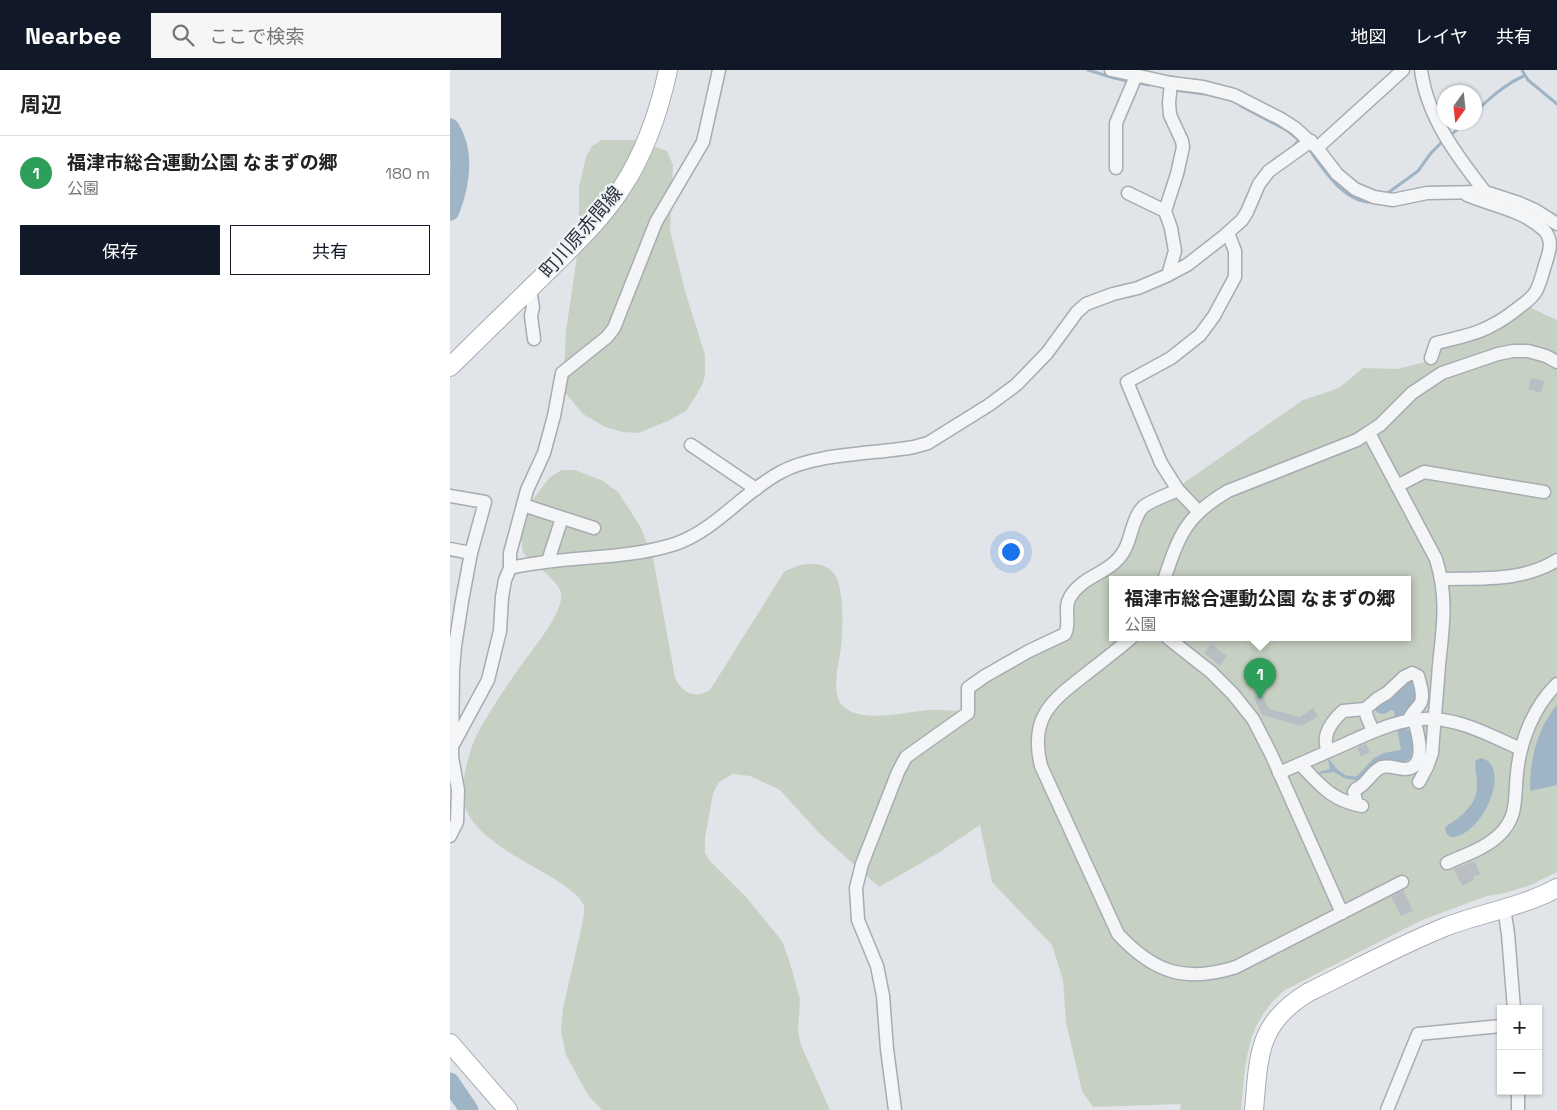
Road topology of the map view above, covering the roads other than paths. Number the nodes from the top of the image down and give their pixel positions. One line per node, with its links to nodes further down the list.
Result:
1 (668, 70): 17 (street, 町川原赤間線)
2 (719, 70): 29 (street)
3 (1111, 70): 6 (street)
4 (1403, 70): 8 (street)
5 (1421, 70): 11 (street)
6 (1136, 76): 7 (street); 9 (street)
7 (1171, 83): 8 (street); 13 (street)
8 (1314, 144): 10 (street); 15 (street)
9 (1116, 168)
10 (1460, 192): 11 (street); 19 (street)
11 (1485, 192): 14 (street)
12 (1128, 193): 13 (street)
13 (1165, 211): 16 (street)
14 (1557, 224)
15 (1228, 233): 16 (street); 26 (street)
16 (1168, 275): 25 (street)
17 (530, 290): 18 (street); 21 (street, 町川原赤間線)
18 (534, 339)
19 (1431, 358)
20 (1557, 362): 22 (street)
21 (450, 367)
22 (1369, 433): 24 (street); 30 (street)
23 (691, 445): 25 (street)
24 (1397, 486): 27 (street); 39 (street)
25 (756, 489): 36 (street)
26 (1178, 490): 30 (street); 66 (street)
27 (1544, 492)
28 (450, 496): 34 (street)
29 (523, 505): 31 (street); 37 (street)
30 (1199, 512): 38 (street)
31 (562, 518): 32 (street); 36 (street)
32 (594, 528)
33 (450, 550): 34 (street)
34 (472, 553): 40 (street)
35 (1557, 560): 39 (street)
36 (548, 561): 37 (street)
37 (510, 568): 49 (street)
38 (1165, 576)
39 (1442, 578): 46 (street)
40 (456, 600): 43 (street)
41 (1127, 641): 60 (street)
42 (1172, 641): 53 (street)
43 (453, 646): 49 (street)
44 (1557, 684): 50 (street)
45 (1366, 709): 47 (street); 48 (street); 51 (street)
46 (1434, 719): 47 (street); 50 (street); 54 (street)
47 (1412, 720): 48 (street); 52 (street)
48 (1373, 731): 51 (street)
49 (454, 743): 55 (street)
50 (1521, 749): 56 (street)
51 (1328, 751): 52 (street)
52 (1300, 764): 53 (street)
53 (1279, 773): 60 (street)
54 (1419, 782)
55 (450, 836)
56 (1447, 863)
57 (1402, 882): 60 (street)
58 (1557, 888): 59 (street)
59 (1504, 908): 61 (street); 67 (street)
60 (1342, 913)
61 (1514, 1005)
62 (1497, 1026): 68 (street)
63 (450, 1043): 65 (street)
64 (1518, 1095): 69 (street)
65 (508, 1110)
66 (895, 1110)
67 (1254, 1110)
68 (1387, 1110)
69 (1518, 1110)

